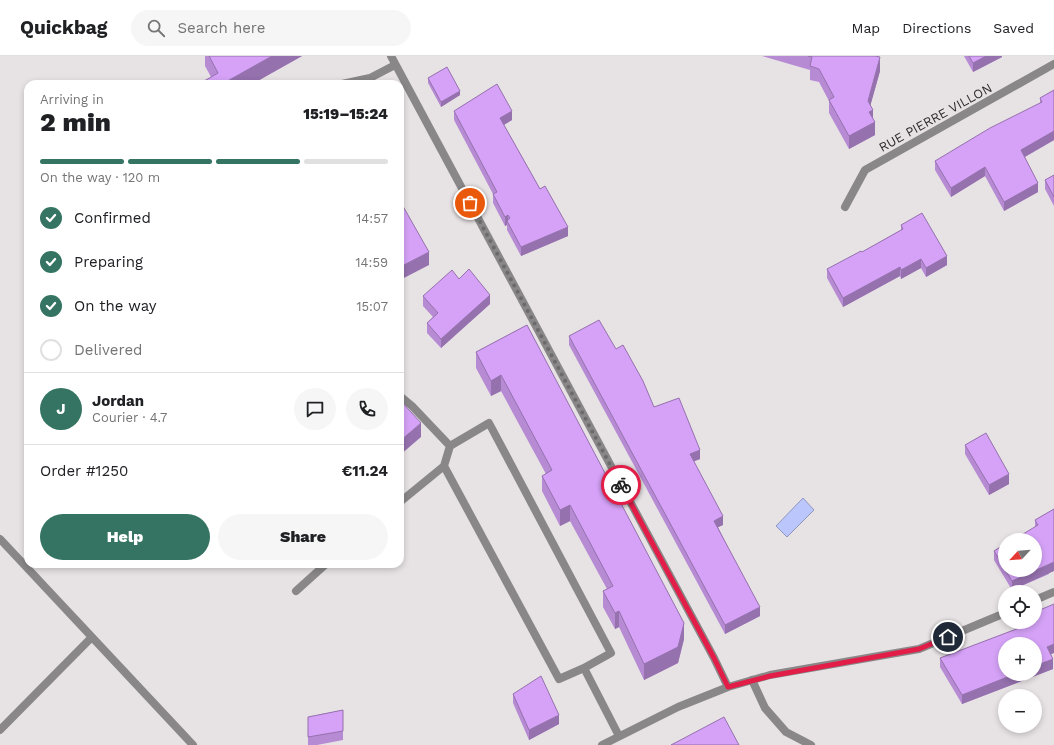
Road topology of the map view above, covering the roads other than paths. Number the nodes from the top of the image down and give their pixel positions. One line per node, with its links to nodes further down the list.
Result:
1 (391, 56): 3 (street)
2 (1054, 64): 7 (street, RUE PIERRE VILLON)
3 (395, 65): 4 (street); 5 (street)
4 (370, 80)
5 (403, 80)
6 (404, 82): 23 (street)
7 (845, 207)
8 (404, 399): 9 (street)
9 (450, 446): 10 (street); 21 (street)
10 (444, 466): 11 (street); 21 (street)
11 (404, 499)
12 (0, 539): 13 (street)
13 (24, 565)
14 (27, 568): 20 (street)
15 (322, 568): 16 (street)
16 (296, 591)
17 (1054, 592): 18 (street)
18 (1042, 597)
19 (998, 616): 22 (street)
20 (92, 637): 24 (street); 26 (street)
21 (584, 668): 25 (street)
22 (752, 680): 23 (street); 28 (street)
23 (728, 687): 25 (street)
24 (0, 730)
25 (619, 736): 27 (street)
26 (192, 745)
27 (602, 745)
28 (811, 745)

